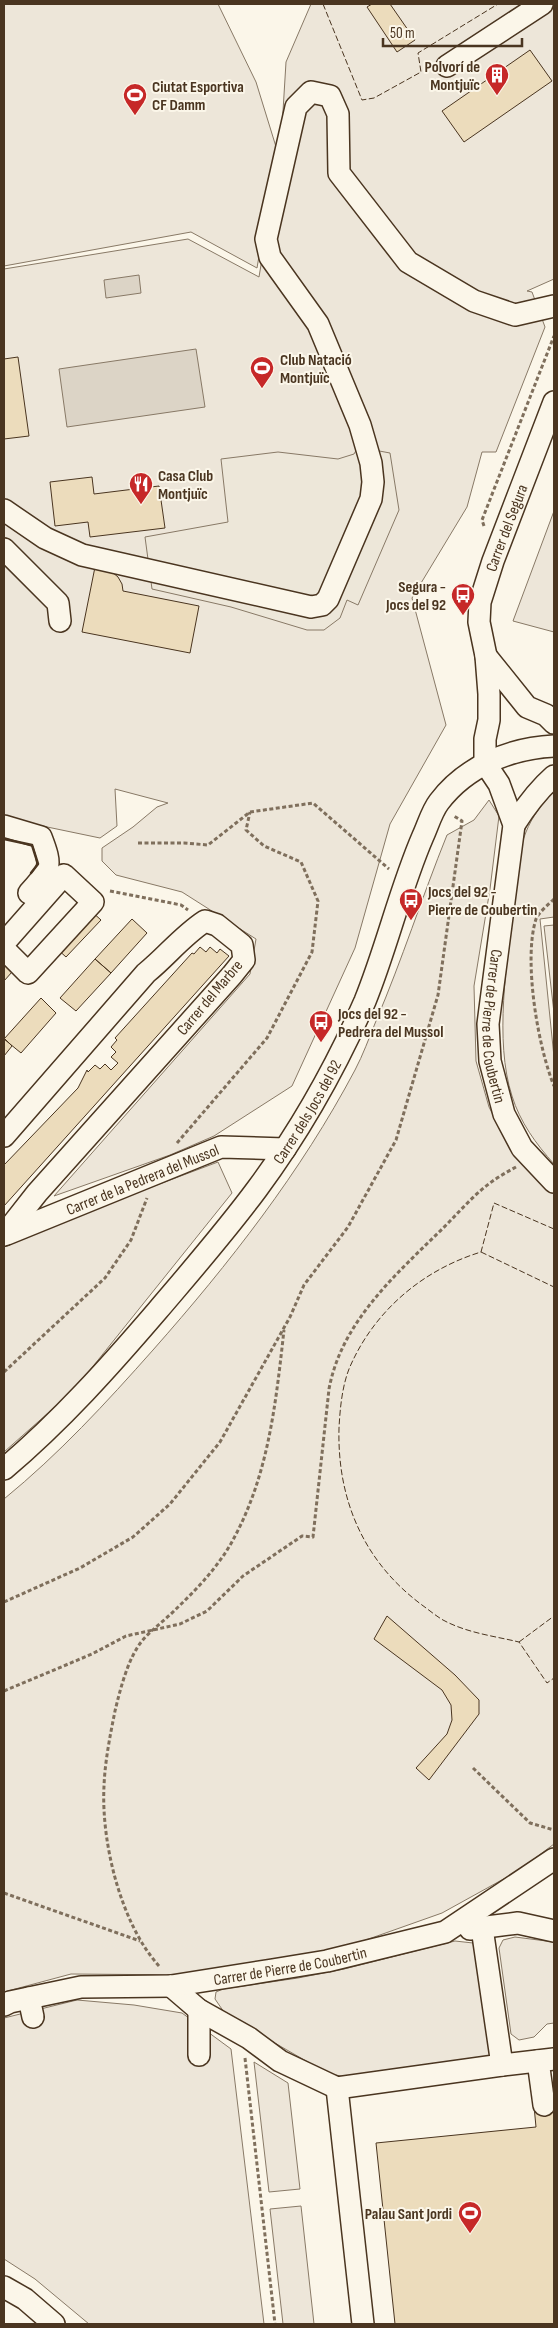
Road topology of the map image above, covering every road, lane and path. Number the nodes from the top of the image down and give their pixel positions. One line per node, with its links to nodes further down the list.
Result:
1 (542, 4): 2 (street)
2 (447, 66)
3 (554, 306): 6 (street)
4 (554, 336): 7 (path)
5 (554, 402): 10 (street, Carrer del Segura)
6 (4, 510)
7 (485, 529)
8 (4, 549): 9 (street)
9 (60, 621)
10 (486, 656): 11 (street, Carrer del Segura); 12 (street, Carrer del Segura)
11 (527, 707): 12 (street); 13 (street, Carrer del Segura)
12 (489, 720): 15 (street, Carrer del Segura)
13 (554, 723)
14 (554, 746): 15 (street, Carrer dels Jocs del 92)
15 (485, 763): 17 (street, Carrer de Pierre de Coubertin); 33 (street, Carrer dels Jocs del 92)
16 (548, 781): 17 (street, Carrer de Pierre de Coubertin); 20 (street, Carrer de Pierre de Coubertin)
17 (499, 784): 20 (street, Carrer de Pierre de Coubertin)
18 (250, 812): 22 (path); 23 (path); 32 (path)
19 (454, 816): 38 (path)
20 (514, 825): 35 (street, Carrer de Pierre de Coubertin)
21 (4, 826): 27 (street)
22 (138, 843)
23 (392, 871)
24 (102, 887): 26 (path)
25 (554, 899): 30 (path)
26 (205, 921): 31 (street); 37 (street, Carrer del Marbre)
27 (4, 922)
28 (4, 943): 29 (street)
29 (4, 949)
30 (554, 1086)
31 (4, 1136)
32 (173, 1148)
33 (285, 1148): 37 (street, Carrer de la Pedrera del Mussol); 40 (street, Carrer dels Jocs del 92)
34 (518, 1166): 42 (path)
35 (554, 1182)
36 (147, 1198): 39 (path)
37 (4, 1235)
38 (285, 1327): 41 (path); 42 (path)
39 (4, 1372)
40 (4, 1469)
41 (4, 1602)
42 (154, 1630): 43 (path); 51 (path)
43 (4, 1691)
44 (473, 1768): 45 (path)
45 (554, 1830)
46 (554, 1859): 50 (street, Carrer de Pierre de Coubertin)
47 (4, 1893): 51 (path)
48 (482, 1928): 49 (street); 50 (street); 58 (street)
49 (554, 1931)
50 (445, 1932): 52 (street, Carrer de Pierre de Coubertin)
51 (140, 1941): 52 (path)
52 (167, 1978): 53 (street, Carrer de Pierre de Coubertin); 54 (street)
53 (4, 2005)
54 (198, 2010): 56 (street); 59 (street)
55 (244, 2052): 63 (path)
56 (199, 2055)
57 (546, 2060): 58 (street); 60 (street)
58 (502, 2065): 59 (street)
59 (337, 2088): 64 (street)
60 (544, 2105)
61 (4, 2287): 62 (street)
62 (54, 2324)
63 (275, 2324)
64 (363, 2324)

